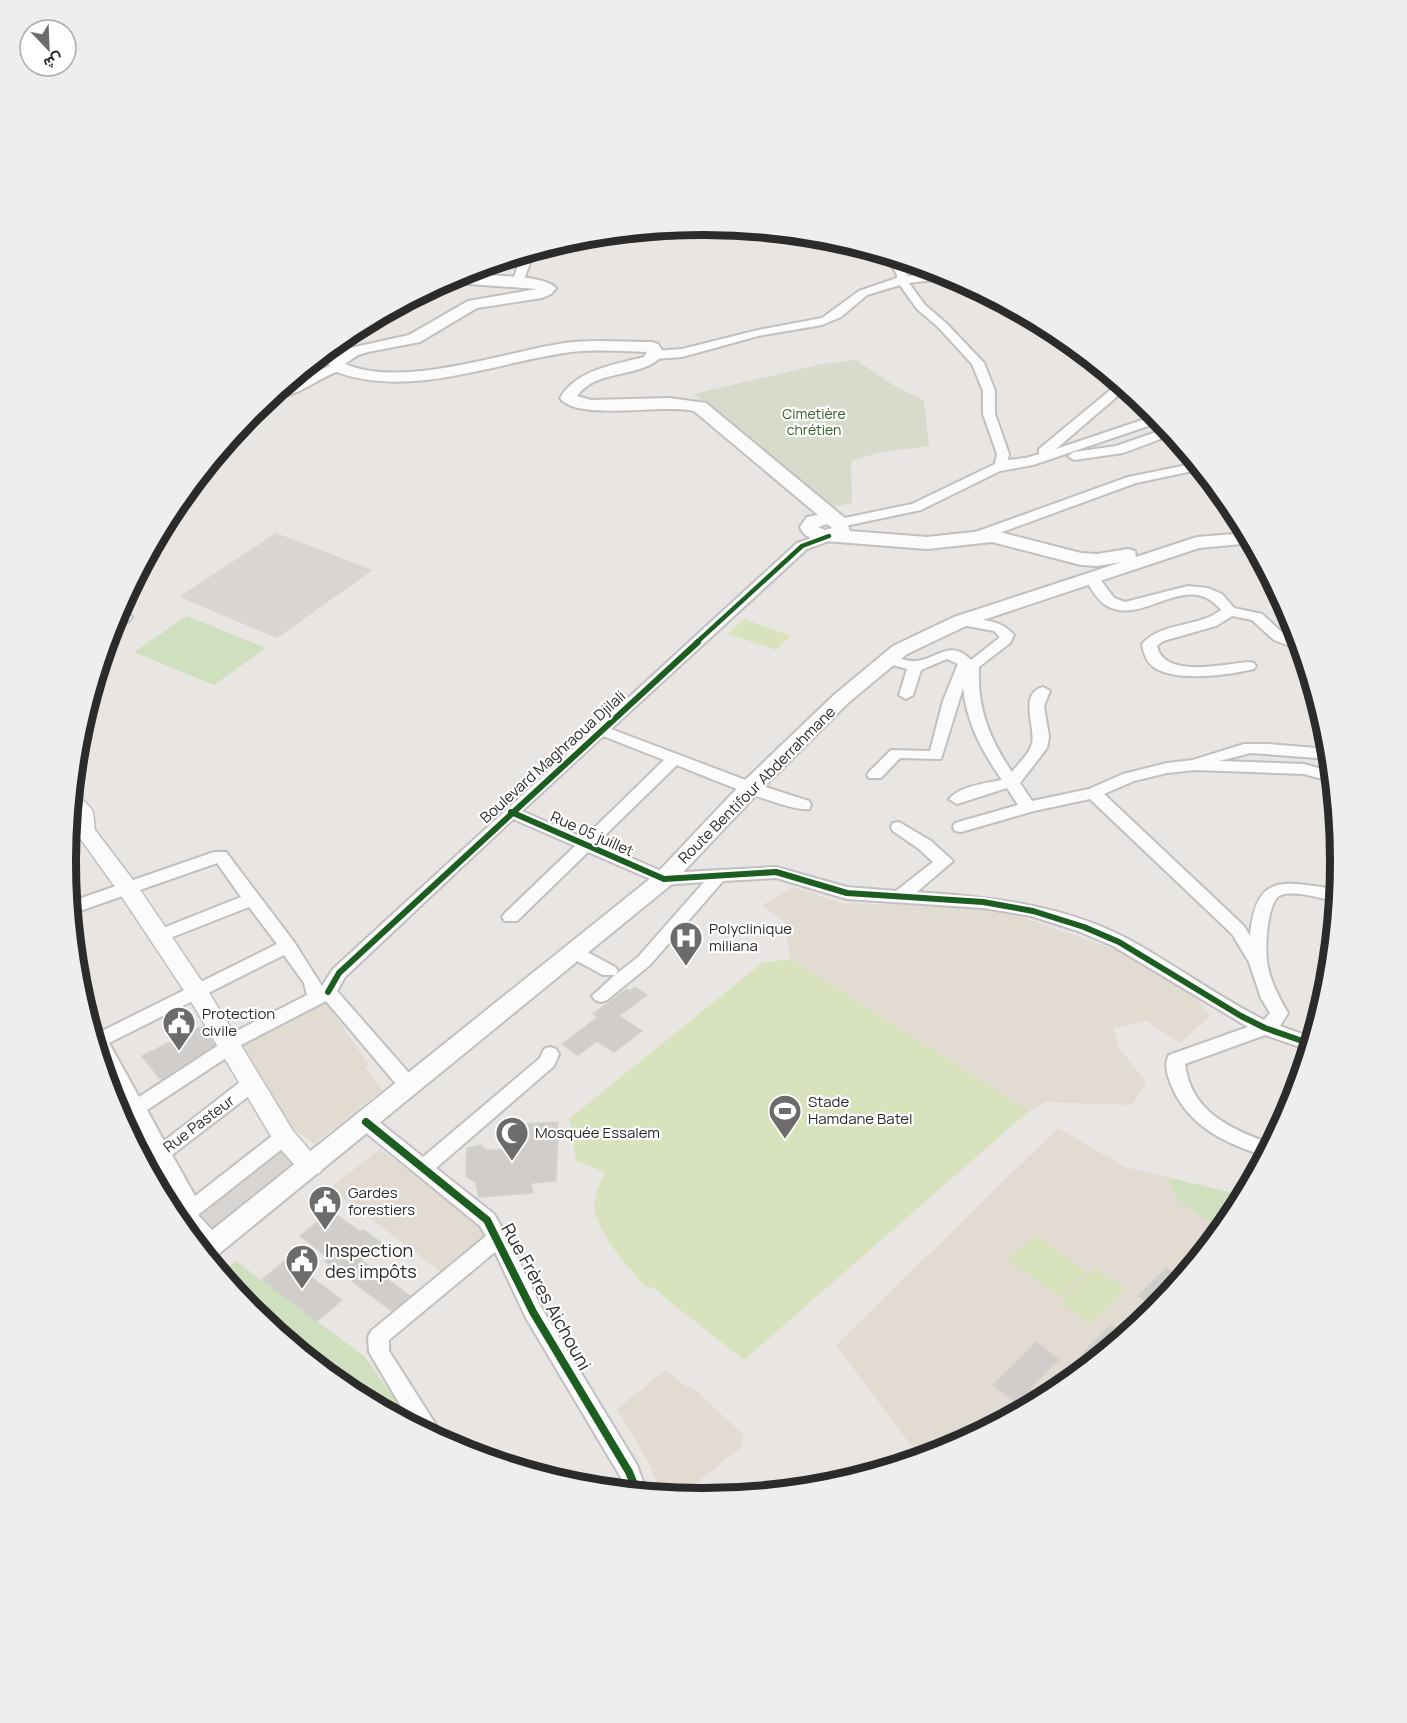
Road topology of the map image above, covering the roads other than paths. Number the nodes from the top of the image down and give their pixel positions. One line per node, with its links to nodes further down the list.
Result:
1 (526, 261): 6 (street)
2 (897, 266): 5 (street)
3 (930, 277): 5 (street)
4 (469, 280): 6 (main road)
5 (902, 280): 7 (street); 14 (street)
6 (518, 283): 8 (main road)
7 (655, 355): 8 (main road); 16 (main road)
8 (338, 367): 9 (street)
9 (292, 389)
10 (1117, 390): 14 (street)
11 (1150, 421): 13 (street)
12 (1162, 434): 13 (street)
13 (1017, 464): 14 (street)
14 (1001, 466): 17 (street)
15 (1191, 468): 19 (street)
16 (808, 497): 17 (main road); 18 (main road)
17 (836, 528): 18 (main road); 19 (main road)
18 (807, 533): 31 (street, Boulevard Maghraoua Djilali)
19 (978, 536): 21 (main road)
20 (1241, 539): 21 (main road)
21 (1197, 543): 22 (main road, Route Bentifour Abderrahmane)
22 (1092, 578): 23 (street); 24 (main road, Route Bentifour Abderrahmane)
23 (1229, 611): 25 (street); 28 (street)
24 (961, 621): 26 (main road, Route Bentifour Abderrahmane); 37 (street)
25 (1290, 642)
26 (887, 659): 27 (street); 38 (main road, Route Bentifour Abderrahmane)
27 (915, 666): 30 (street); 36 (street)
28 (1249, 666)
29 (1043, 691): 37 (street)
30 (906, 694)
31 (600, 730): 33 (street); 44 (street, Boulevard Maghraoua Djilali)
32 (1321, 754): 34 (street)
33 (676, 758): 38 (street); 49 (street)
34 (1193, 766): 35 (street); 39 (street)
35 (1324, 774)
36 (875, 775)
37 (1012, 782): 40 (street); 42 (street)
38 (750, 788): 41 (street); 51 (main road, Route Bentifour Abderrahmane)
39 (1093, 794): 42 (street); 61 (street)
40 (957, 799)
41 (803, 805)
42 (1028, 807): 46 (street)
43 (79, 808): 47 (street)
44 (511, 812): 49 (street, Rue 05 juillet); 64 (street, Boulevard Maghraoua Djilali)
45 (899, 827): 54 (street)
46 (961, 827)
47 (77, 833)
48 (77, 834): 52 (street)
49 (587, 844): 51 (street, Rue 05 juillet); 57 (street)
50 (719, 875): 51 (street); 54 (street); 67 (street)
51 (664, 879): 60 (main road, Route Bentifour Abderrahmane)
52 (128, 889): 55 (street); 56 (street); 58 (street)
53 (1329, 894): 61 (street)
54 (898, 898): 68 (street)
55 (252, 899): 58 (street); 59 (street)
56 (78, 906)
57 (511, 917)
58 (159, 936): 65 (street)
59 (288, 946): 62 (street); 65 (street)
60 (574, 952): 63 (street); 74 (main road, Route Bentifour Abderrahmane)
61 (1258, 962): 68 (street)
62 (304, 969): 64 (street); 66 (street)
63 (609, 971)
64 (339, 973): 66 (street, Boulevard Maghraoua Djilali)
65 (197, 992): 69 (street); 71 (street)
66 (322, 995): 71 (street); 74 (street)
67 (601, 996)
68 (1265, 1028): 70 (street); 79 (street)
69 (101, 1034)
70 (1304, 1041)
71 (230, 1043): 73 (street); 75 (street)
72 (550, 1054): 82 (street)
73 (251, 1084): 78 (street); 80 (street, Rue Pasteur)
74 (409, 1086): 77 (main road, Route Bentifour Abderrahmane)
75 (129, 1113)
76 (132, 1118): 80 (street)
77 (366, 1122): 81 (main road, Route Bentifour Abderrahmane); 82 (street, Rue Frères Aichouni)
78 (284, 1137): 81 (street); 84 (street)
79 (1261, 1147)
80 (153, 1159): 83 (street)
81 (311, 1166): 86 (main road, Route Bentifour Abderrahmane)
82 (422, 1169): 85 (street, Rue Frères Aichouni)
83 (183, 1212)
84 (185, 1215)
85 (498, 1238): 87 (street); 88 (street, Rue Frères Aichouni)
86 (209, 1248)
87 (421, 1421)
88 (634, 1484)

